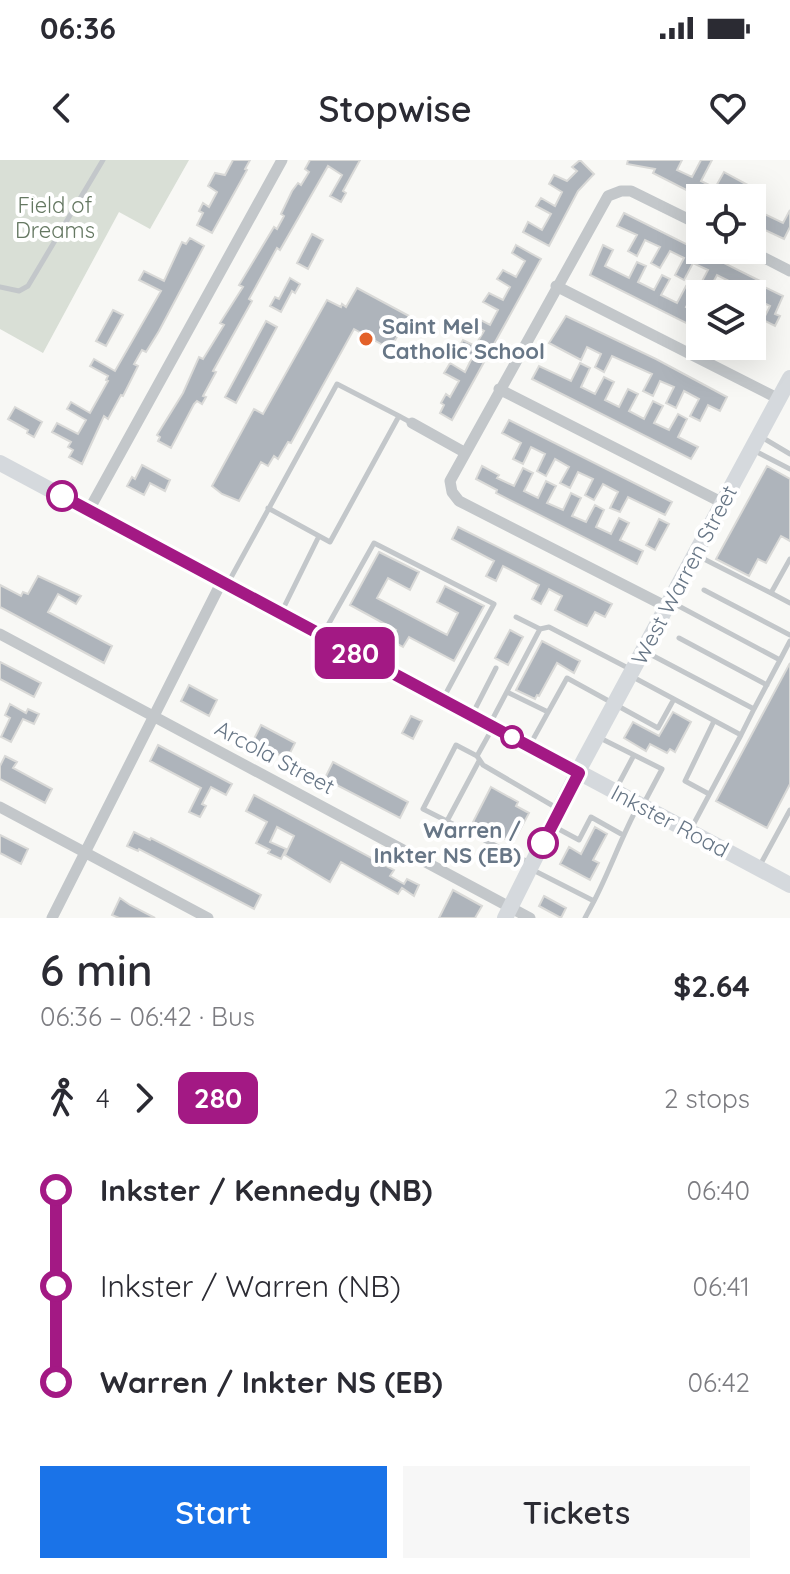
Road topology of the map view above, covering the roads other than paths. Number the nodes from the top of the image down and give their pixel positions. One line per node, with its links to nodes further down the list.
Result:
1 (103, 160): 7 (lane)
2 (282, 160): 20 (street)
3 (686, 218): 6 (street)
4 (766, 259): 5 (street)
5 (790, 271)
6 (556, 286): 9 (street); 10 (street)
7 (0, 287)
8 (790, 378): 10 (main road, West Warren Street)
9 (499, 389): 14 (street); 18 (street)
10 (779, 399): 13 (main road, West Warren Street)
11 (399, 416): 12 (lane); 19 (lane); 21 (lane)
12 (412, 423): 14 (street)
13 (756, 443): 15 (lane); 17 (lane); 18 (main road, West Warren Street)
14 (464, 452): 28 (street)
15 (790, 454)
16 (0, 463): 20 (main road, Inkster Road)
17 (790, 469)
18 (723, 503): 22 (main road, West Warren Street)
19 (268, 508): 21 (lane); 24 (lane)
20 (89, 510): 24 (main road, Inkster Road)
21 (319, 536): 29 (lane)
22 (695, 554): 26 (lane); 28 (main road, West Warren Street)
23 (790, 559): 26 (lane)
24 (225, 583): 29 (main road, Inkster Road); 48 (street)
25 (704, 590): 34 (lane)
26 (771, 593): 27 (lane)
27 (790, 603)
28 (668, 604): 37 (main road, West Warren Street); 38 (lane)
29 (281, 613): 33 (main road, Inkster Road)
30 (516, 617): 31 (lane)
31 (540, 629): 40 (lane); 42 (lane)
32 (0, 634): 48 (street, Arcola Street)
33 (322, 635): 44 (main road, Inkster Road); 44 (lane)
34 (790, 635)
35 (679, 638): 41 (lane)
36 (790, 641): 38 (lane)
37 (643, 651): 40 (main road, West Warren Street); 46 (lane)
38 (780, 660): 41 (lane)
39 (496, 668): 49 (lane)
40 (631, 673): 43 (lane); 45 (main road, West Warren Street)
41 (767, 685): 46 (lane)
42 (507, 692): 47 (lane); 51 (lane)
43 (674, 699): 45 (lane); 50 (lane)
44 (443, 700): 49 (main road, Inkster Road)
45 (614, 705): 47 (lane); 53 (main road, West Warren Street)
46 (754, 709): 52 (lane)
47 (548, 712): 54 (lane)
48 (154, 715): 68 (street); 73 (street, Arcola Street)
49 (471, 715): 51 (main road, Inkster Road)
50 (714, 721): 52 (lane); 59 (lane)
51 (491, 726): 54 (main road, Inkster Road); 56 (lane)
52 (741, 735): 59 (lane)
53 (597, 736): 55 (lane); 57 (main road, West Warren Street)
54 (529, 746): 57 (main road, Inkster Road)
55 (634, 755): 58 (lane); 60 (lane)
56 (478, 758): 62 (lane); 64 (lane); 64 (lane)
57 (579, 773): 58 (main road, Inkster Road); 62 (main road, West Warren Street)
58 (615, 792): 60 (main road, Inkster Road)
59 (710, 794): 66 (lane)
60 (641, 806): 66 (main road, Inkster Road); 67 (lane)
61 (0, 807): 68 (street)
62 (560, 810): 65 (main road, West Warren Street)
63 (790, 810): 70 (lane)
64 (447, 821): 69 (lane)
65 (552, 826): 67 (lane); 69 (main road, West Warren Street)
66 (690, 832): 70 (main road, Inkster Road)
67 (623, 835): 72 (lane)
68 (85, 852): 74 (street); 75 (street)
69 (531, 866): 72 (lane); 73 (main road, West Warren Street)
70 (759, 868): 71 (main road, Inkster Road)
71 (789, 880)
72 (594, 901): 77 (lane)
73 (508, 913): 76 (street, Arcola Street)
74 (52, 918)
75 (208, 918)
76 (530, 918)
77 (585, 918)

